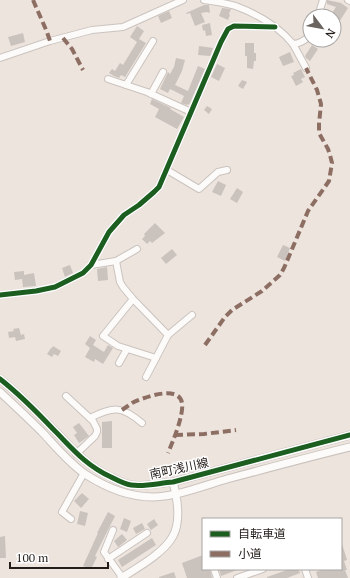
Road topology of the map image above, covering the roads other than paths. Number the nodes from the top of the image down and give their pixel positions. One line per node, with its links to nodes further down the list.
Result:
1 (183, 0): 7 (street)
2 (204, 0): 3 (street)
3 (275, 27): 6 (street); 13 (street)
4 (153, 40): 11 (street)
5 (302, 42): 6 (street)
6 (293, 44): 8 (street)
7 (0, 58)
8 (306, 68)
9 (163, 72): 12 (street)
10 (108, 79): 11 (street)
11 (126, 85): 12 (street)
12 (151, 94): 13 (street)
13 (191, 112): 14 (street)
14 (167, 170): 15 (street); 18 (street)
15 (227, 170)
16 (137, 249): 17 (street)
17 (116, 261): 18 (street); 20 (street)
18 (91, 265): 19 (street)
19 (0, 295)
20 (133, 299): 22 (street); 23 (street)
21 (192, 315): 22 (street)
22 (168, 335): 24 (street)
23 (127, 349): 24 (street); 25 (street)
24 (156, 358): 26 (street)
25 (119, 363)
26 (146, 377)
27 (0, 379): 34 (street, 南町浅川線)
28 (0, 392): 35 (street, 南町浅川線)
29 (66, 396): 30 (street)
30 (90, 418): 31 (street); 34 (street)
31 (142, 423)
32 (350, 435): 36 (street, 南町浅川線)
33 (350, 447): 37 (street, 南町浅川線)
34 (76, 454): 36 (street, 南町浅川線)
35 (84, 473): 37 (street, 南町浅川線); 38 (street)
36 (173, 482): 37 (street)
37 (176, 494): 43 (street)
38 (71, 519)
39 (113, 530): 41 (street)
40 (147, 533): 41 (street)
41 (108, 559): 43 (street)
42 (260, 570): 44 (street)
43 (121, 578)
44 (237, 578)

